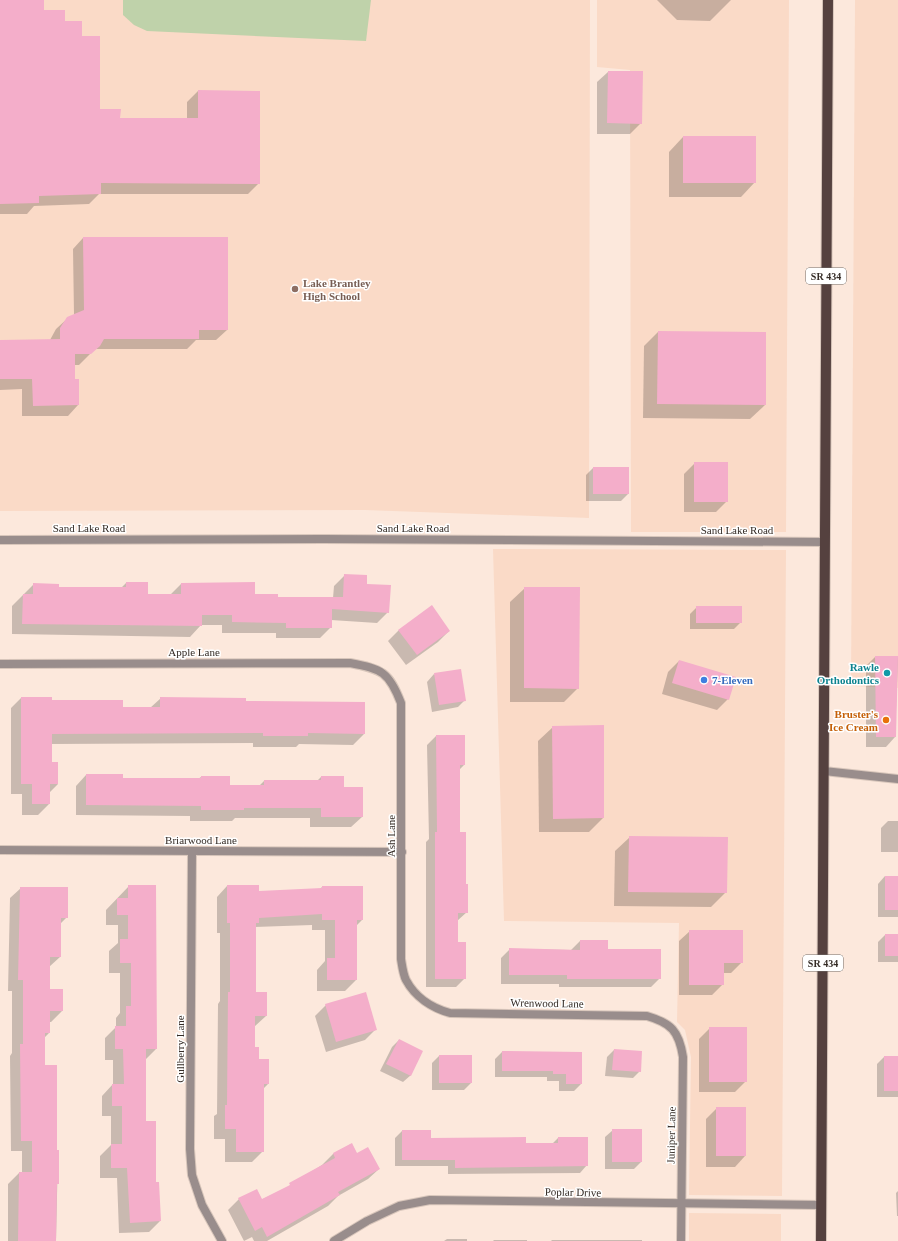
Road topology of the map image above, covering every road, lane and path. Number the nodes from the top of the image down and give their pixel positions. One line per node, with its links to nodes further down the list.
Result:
1 (828, 0): 3 (main road, SR 434)
2 (0, 540): 3 (street, Sand Lake Road)
3 (825, 542): 6 (main road, SR 434)
4 (0, 664): 5 (street, Apple Lane)
5 (386, 674): 10 (street, Ash Lane)
6 (824, 771): 7 (street); 14 (main road, SR 434)
7 (898, 779)
8 (0, 850): 9 (street, Briarwood Lane)
9 (192, 851): 10 (street, Briarwood Lane); 15 (street, Gullberry Lane)
10 (402, 852): 11 (street, Ash Lane)
11 (419, 997): 12 (street, Wrenwood Lane)
12 (674, 1031): 13 (street, Juniper Lane)
13 (681, 1204): 14 (street, Poplar Drive); 16 (street, Poplar Drive); 17 (street, Juniper Lane)
14 (821, 1205): 18 (main road, SR 434)
15 (222, 1241)
16 (334, 1241)
17 (681, 1241)
18 (821, 1241)

